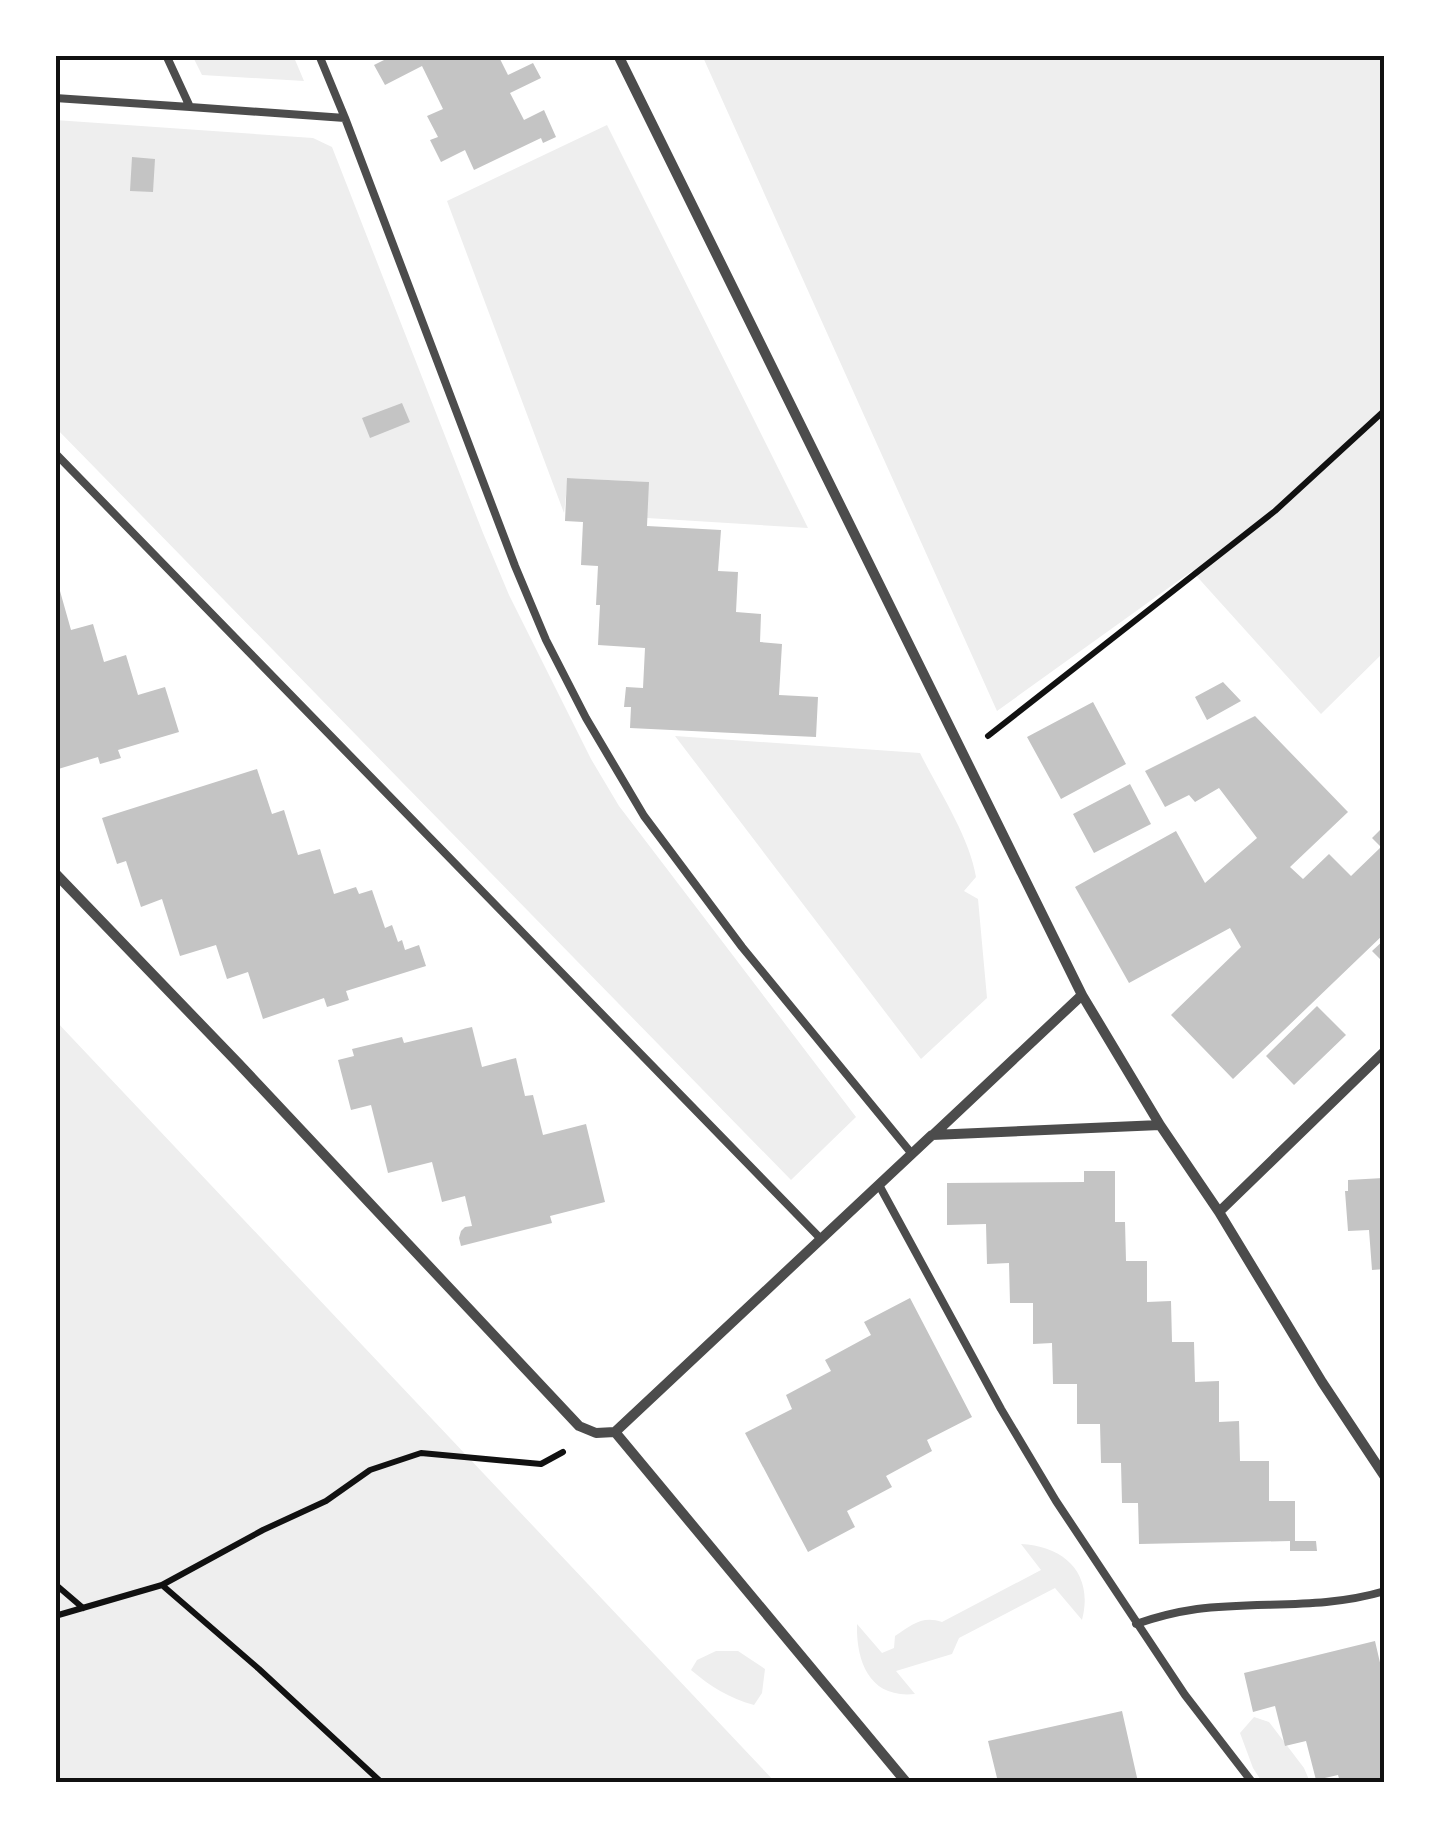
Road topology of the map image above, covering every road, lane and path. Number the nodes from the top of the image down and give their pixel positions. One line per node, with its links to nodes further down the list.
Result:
1 (166, 55): 5 (lane)
2 (319, 55): 6 (lane)
3 (618, 55): 9 (street)
4 (55, 98): 5 (lane)
5 (190, 107): 6 (lane)
6 (345, 118): 15 (lane)
7 (1385, 410): 9 (path)
8 (55, 453): 18 (lane)
9 (964, 755): 11 (street)
10 (55, 874): 20 (street)
11 (1082, 996): 13 (street); 14 (street)
12 (1385, 1050): 17 (street)
13 (1160, 1124): 14 (street); 17 (street)
14 (932, 1136): 15 (street)
15 (912, 1154): 16 (street)
16 (879, 1185): 18 (street); 27 (lane)
17 (1220, 1212): 21 (street)
18 (821, 1239): 19 (street)
19 (614, 1432): 20 (street); 29 (street)
20 (596, 1433): 23 (path)
21 (1385, 1477)
22 (55, 1584): 25 (path)
23 (162, 1585): 25 (path); 28 (path)
24 (1385, 1591): 27 (lane)
25 (84, 1609): 26 (path)
26 (55, 1616)
27 (1136, 1624): 30 (lane)
28 (381, 1782)
29 (906, 1782)
30 (1252, 1782)

